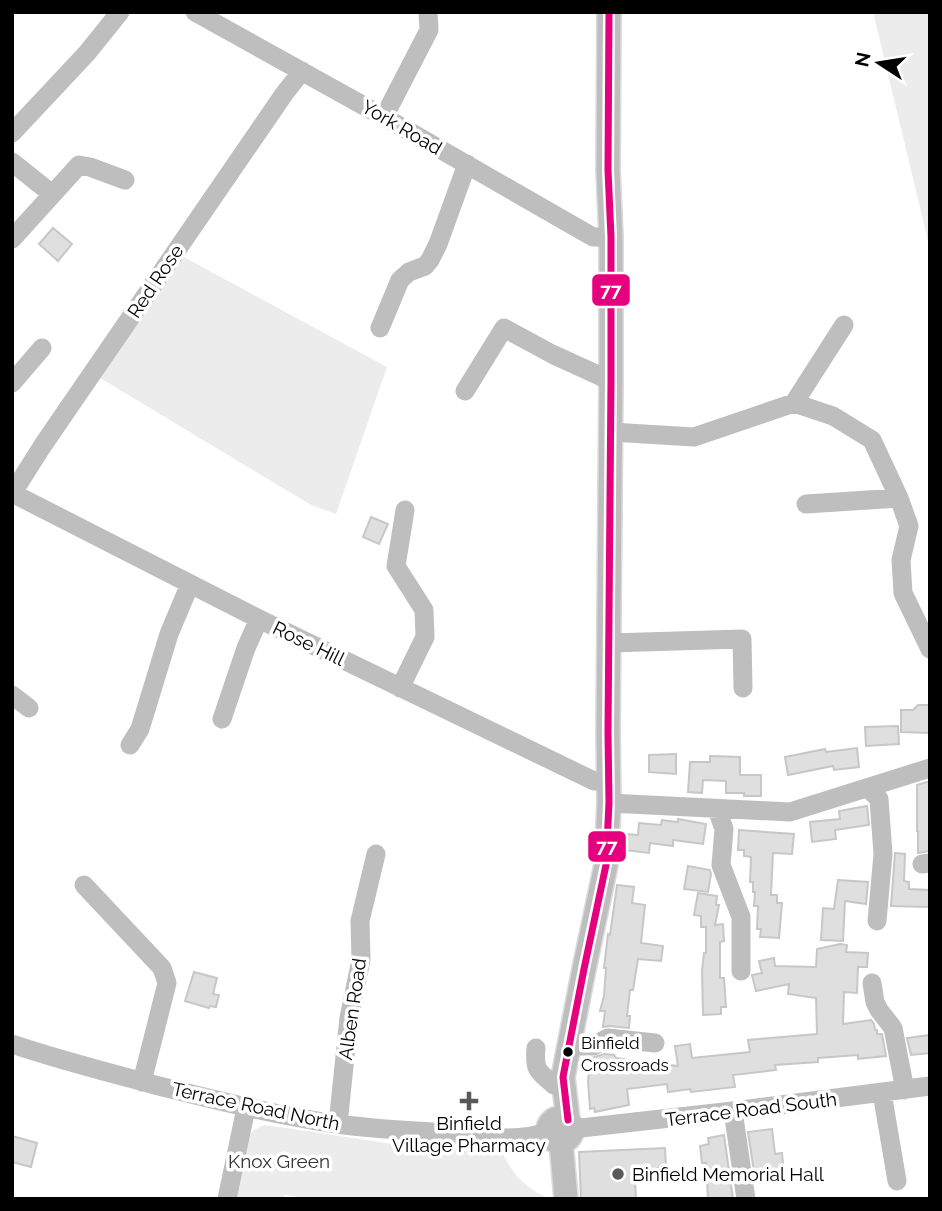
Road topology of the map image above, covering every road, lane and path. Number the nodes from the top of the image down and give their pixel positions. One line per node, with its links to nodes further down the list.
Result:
1 (120, 12): 9 (street)
2 (195, 12): 5 (street, York Road)
3 (428, 12): 8 (street)
4 (609, 12): 14 (main road)
5 (279, 58): 6 (street, York Road); 7 (street)
6 (302, 71): 7 (street, Red Rose); 8 (street, York Road)
7 (284, 94): 25 (street, Red Rose)
8 (384, 117): 11 (street, York Road)
9 (12, 133)
10 (12, 162): 13 (street)
11 (467, 164): 14 (street, York Road); 17 (street)
12 (125, 180): 13 (street)
13 (52, 194): 15 (street)
14 (611, 237): 20 (main road)
15 (12, 239)
16 (844, 325): 23 (street)
17 (380, 328)
18 (41, 348): 19 (street)
19 (19, 360): 21 (street)
20 (611, 381): 22 (street); 24 (main road)
21 (12, 383)
22 (465, 391)
23 (794, 403): 24 (street); 26 (street)
24 (611, 432): 32 (main road)
25 (12, 494): 29 (street, Rose Hill)
26 (900, 498): 27 (street); 31 (street)
27 (806, 504)
28 (405, 510): 34 (street)
29 (190, 584): 30 (street, Rose Hill); 39 (street)
30 (259, 619): 34 (street, Rose Hill); 38 (street)
31 (924, 620): 33 (street)
32 (610, 643): 35 (street); 42 (main road)
33 (930, 649)
34 (400, 688): 42 (street, Rose Hill)
35 (743, 688)
36 (12, 695): 37 (street)
37 (29, 708)
38 (222, 719)
39 (130, 745)
40 (930, 768): 41 (street, Rose Hill)
41 (868, 788): 43 (street, Rose Hill); 46 (street)
42 (609, 792): 43 (street, Rose Hill); 52 (main road)
43 (717, 808): 47 (street)
44 (376, 854): 60 (street, Alben Road)
45 (84, 885): 53 (street)
46 (877, 921)
47 (741, 971)
48 (872, 983): 56 (street)
49 (655, 1043): 52 (street)
50 (12, 1044): 53 (street, Terrace Road North)
51 (536, 1048): 54 (street)
52 (567, 1052): 54 (main road); 61 (main road)
53 (142, 1082): 58 (street, Terrace Road North)
54 (555, 1085): 61 (main road)
55 (930, 1086): 56 (street, Terrace Road South)
56 (905, 1090): 57 (street, Terrace Road South)
57 (882, 1093): 59 (street, Terrace Road South); 62 (street)
58 (246, 1108): 60 (street, Terrace Road North); 63 (street)
59 (733, 1111): 61 (street, Terrace Road South); 65 (street)
60 (338, 1124): 61 (street, Terrace Road North)
61 (560, 1129): 64 (main road)
62 (897, 1181)
63 (228, 1199)
64 (566, 1199)
65 (746, 1199)

